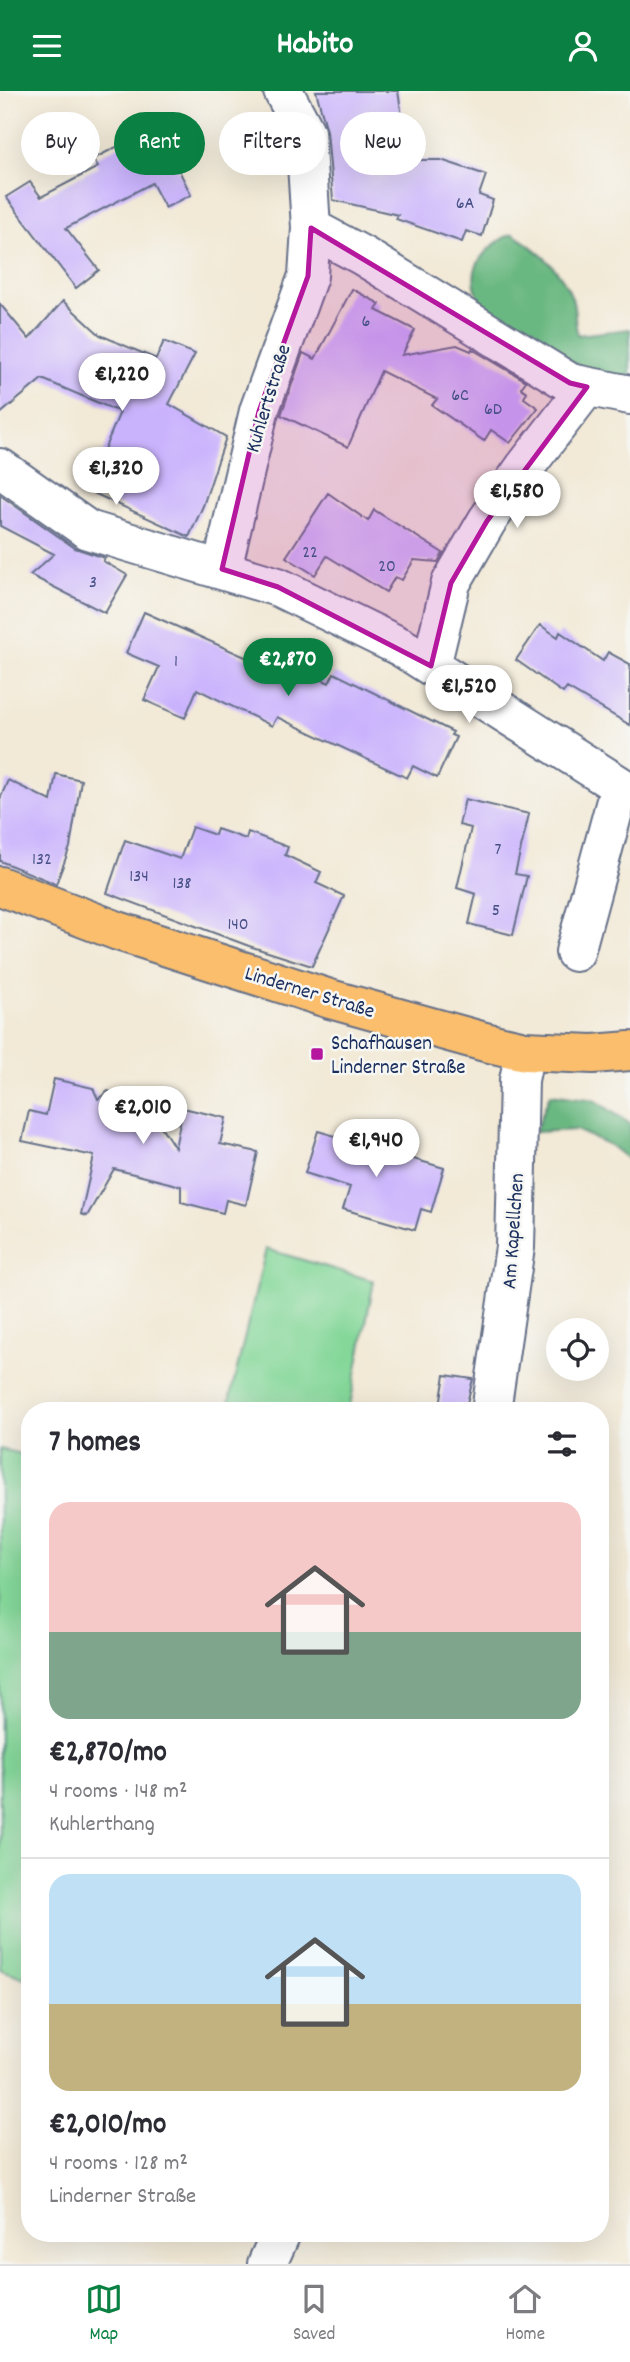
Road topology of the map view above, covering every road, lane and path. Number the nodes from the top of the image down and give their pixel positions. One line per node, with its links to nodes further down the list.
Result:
1 (283, 91): 2 (street, Kuhlertstraße)
2 (311, 228): 3 (street); 6 (street, Kuhlertstraße)
3 (587, 387): 4 (street); 7 (street)
4 (630, 395)
5 (0, 468): 6 (street)
6 (222, 569): 7 (street)
7 (431, 666): 8 (street)
8 (625, 787): 10 (street)
9 (0, 886): 11 (main road, Linderner Straße)
10 (575, 952)
11 (525, 1051): 12 (main road, Linderner Straße); 13 (street, Am Kapellchen)
12 (630, 1051)
13 (492, 1402)
14 (277, 2242): 15 (street)
15 (267, 2264)

